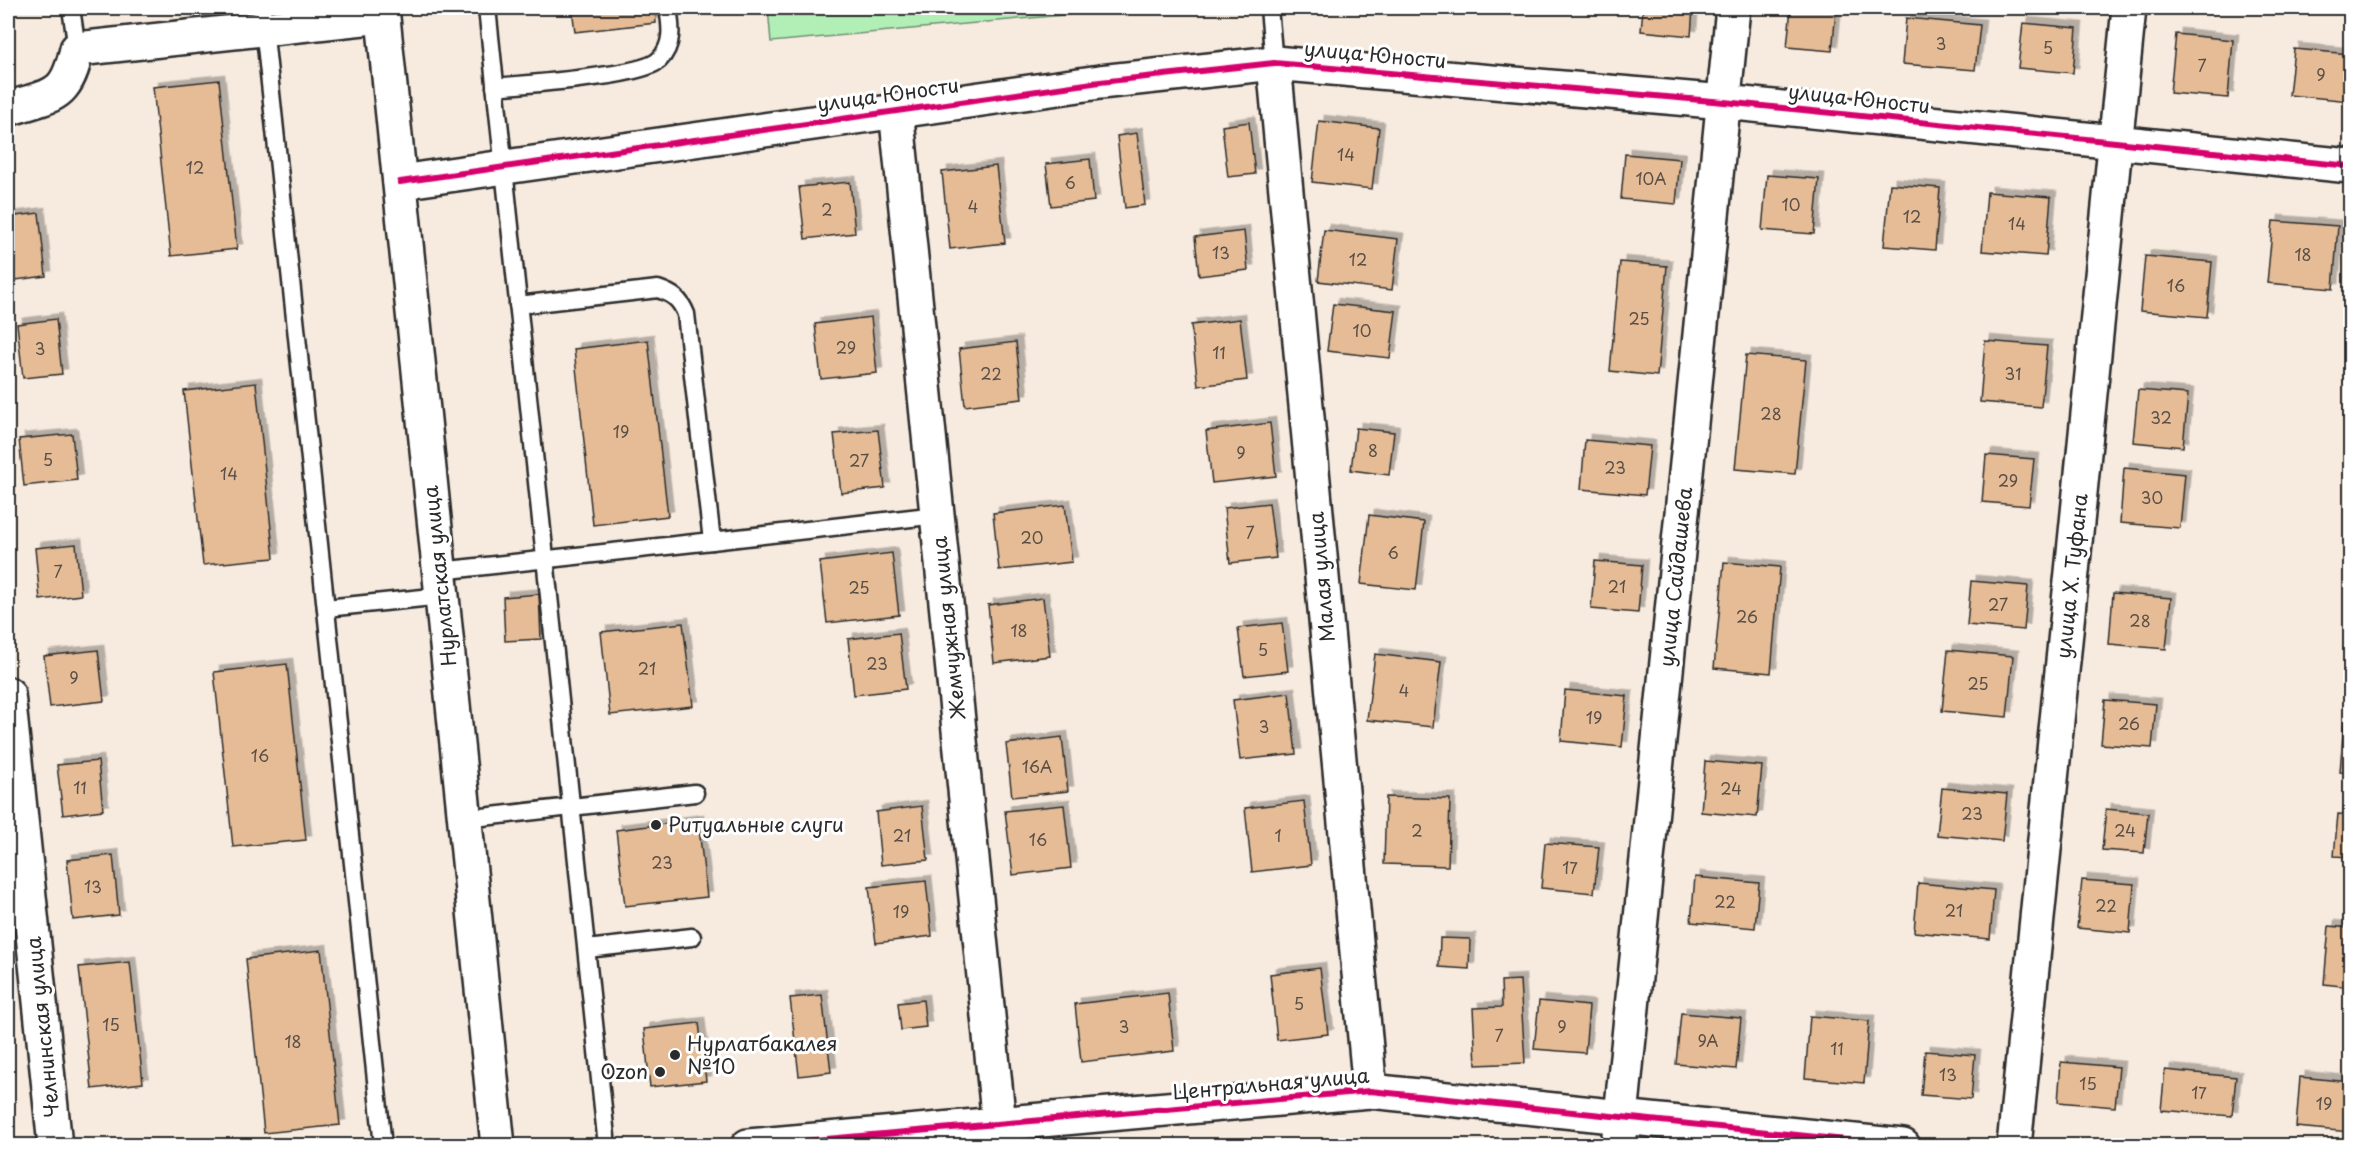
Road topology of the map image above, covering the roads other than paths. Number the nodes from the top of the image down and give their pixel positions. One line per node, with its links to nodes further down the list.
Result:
1 (71, 8): 9 (lane)
2 (487, 8): 11 (lane)
3 (668, 8): 11 (lane)
4 (1269, 8): 10 (lane)
5 (1733, 8): 12 (street, улица Сайдашева)
6 (2129, 8): 15 (street, улица Х. Туфана)
7 (382, 12): 8 (street); 18 (street, Нурлатская улица)
8 (263, 18): 9 (street); 24 (lane)
9 (77, 49): 13 (street)
10 (1275, 63): 12 (street, улица Юности); 14 (street, улица Юности); 31 (street, Малая улица)
11 (495, 87): 17 (lane)
12 (1724, 102): 15 (street, улица Юности); 32 (street, улица Сайдашева)
13 (8, 109)
14 (896, 110): 17 (street, улица Юности); 20 (street, Жемчужная улица)
15 (2116, 142): 16 (street, улица Юности); 40 (street, улица Х. Туфана)
16 (2350, 166)
17 (504, 168): 18 (street, улица Юности); 19 (lane)
18 (400, 182): 23 (street, Нурлатская улица)
19 (518, 305): 21 (lane); 22 (lane)
20 (937, 515): 21 (lane); 33 (street, Жемчужная улица)
21 (712, 541): 22 (lane)
22 (545, 560): 23 (lane); 27 (lane)
23 (441, 584): 24 (lane); 28 (street, Нурлатская улица)
24 (326, 608): 35 (lane)
25 (8, 694): 34 (street, Челнинская улица)
26 (695, 793): 27 (lane)
27 (572, 807): 28 (lane); 30 (lane)
28 (465, 819): 36 (street, Нурлатская улица)
29 (692, 937): 30 (lane)
30 (586, 949): 37 (lane)
31 (1370, 1091): 32 (street, Центральная улица); 33 (street, Центральная улица)
32 (1619, 1131): 39 (street, Центральная улица)
33 (1000, 1135): 38 (street, Центральная улица)
34 (55, 1146)
35 (383, 1146)
36 (498, 1146)
37 (608, 1146)
38 (748, 1146)
39 (1903, 1146)
40 (2014, 1146)

